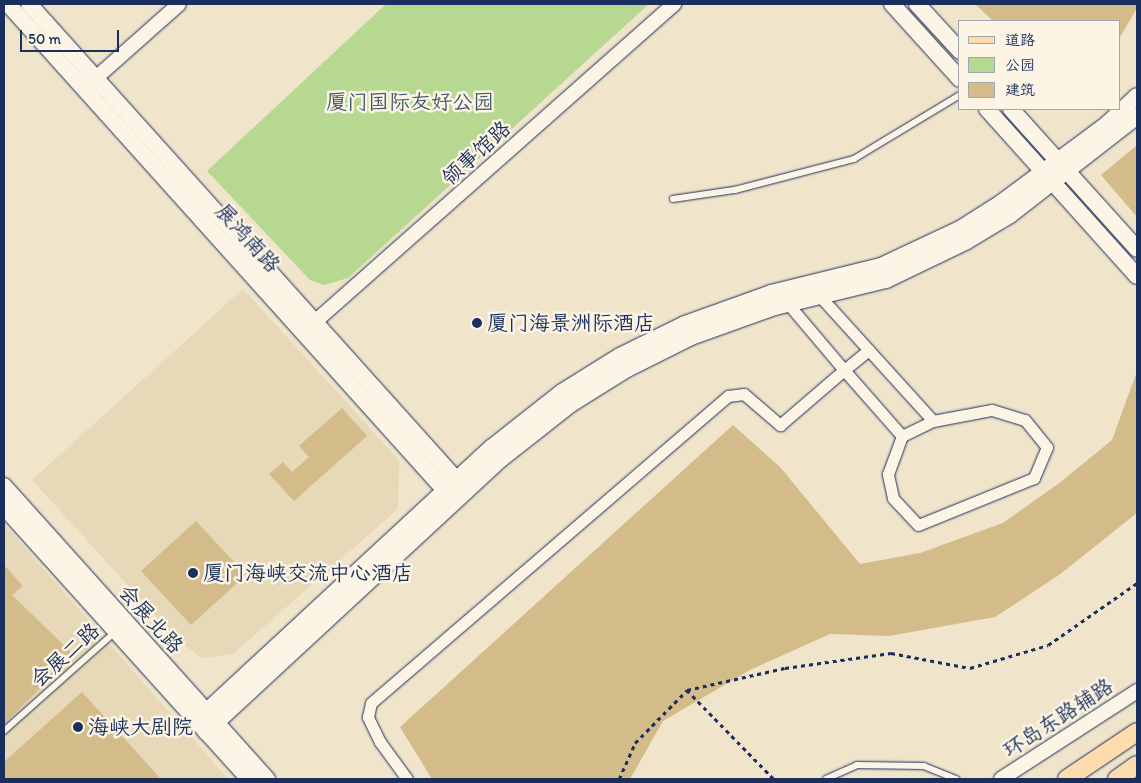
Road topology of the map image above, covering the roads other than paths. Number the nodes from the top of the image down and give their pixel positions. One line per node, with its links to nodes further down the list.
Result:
1 (8, 4): 9 (main road, 展鸿南路)
2 (29, 4): 9 (main road, 展鸿南路)
3 (179, 4): 9 (street)
4 (674, 4): 23 (street, 领事馆路)
5 (892, 4): 8 (main road)
6 (917, 4): 7 (main road)
7 (958, 50)
8 (958, 77)
9 (90, 83): 23 (main road, 展鸿南路)
10 (958, 95): 17 (lane)
11 (1137, 96): 15 (main road)
12 (988, 110): 16 (main road)
13 (1012, 110): 15 (main road)
14 (1137, 116): 15 (main road)
15 (1063, 166): 16 (main road); 18 (main road)
16 (1048, 177): 19 (main road); 20 (main road); 21 (main road)
17 (673, 200)
18 (1137, 249)
19 (1137, 276)
20 (808, 284): 21 (street); 22 (main road)
21 (820, 296): 22 (main road); 24 (street)
22 (783, 298): 25 (street); 29 (main road)
23 (309, 327): 29 (main road, 展鸿南路)
24 (869, 350): 25 (street); 26 (street)
25 (844, 370): 27 (street); 39 (street)
26 (933, 421): 27 (street); 27 (street)
27 (902, 436)
28 (4, 486): 31 (main road, 会展北路)
29 (456, 490): 33 (main road)
30 (4, 507): 31 (main road, 会展北路)
31 (121, 627): 33 (main road, 会展北路); 34 (lane, 会展二路)
32 (1137, 691): 42 (street, 环岛东路辅路)
33 (206, 722): 37 (main road, 会展北路); 38 (main road, 会展北路)
34 (4, 732)
35 (1137, 732): 43 (main road)
36 (1137, 765): 44 (main road)
37 (249, 779)
38 (267, 779)
39 (407, 779)
40 (826, 779): 41 (lane)
41 (956, 779)
42 (1001, 779)
43 (1068, 779)
44 (1116, 779)

